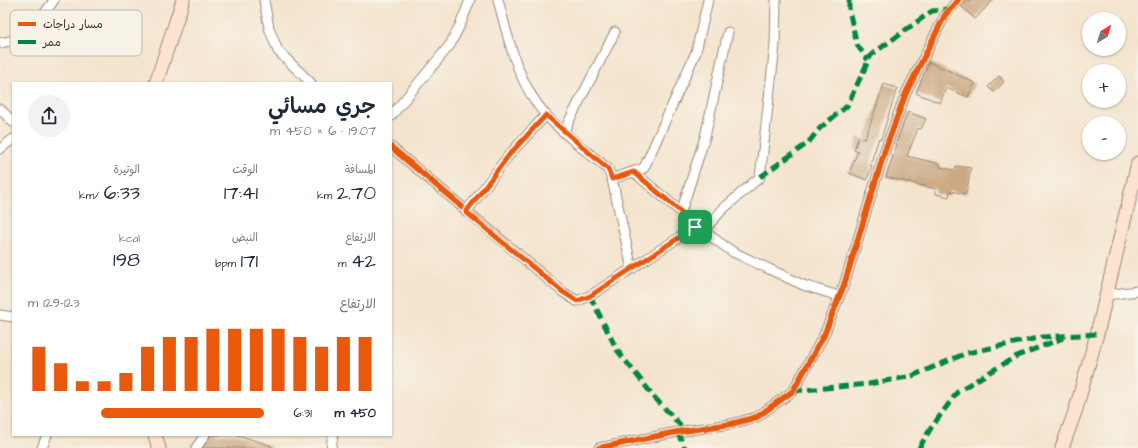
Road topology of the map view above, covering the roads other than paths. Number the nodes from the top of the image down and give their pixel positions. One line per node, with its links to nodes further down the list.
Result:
1 (54, 0): 9 (street)
2 (264, 0): 15 (street)
3 (470, 0): 17 (street)
4 (498, 0): 18 (street)
5 (708, 0): 25 (street)
6 (776, 0): 29 (street)
7 (958, 0): 33 (street)
8 (181, 1): 14 (street)
9 (47, 10)
10 (615, 32): 20 (street)
11 (728, 32): 28 (street)
12 (10, 41): 13 (street)
13 (0, 43)
14 (156, 82)
15 (310, 82)
16 (0, 109): 19 (street)
17 (392, 115)
18 (546, 115): 20 (street); 27 (street)
19 (12, 121)
20 (564, 131): 26 (street)
21 (12, 140): 23 (street)
22 (392, 148): 27 (street)
23 (0, 149)
24 (1138, 163): 32 (street)
25 (634, 172): 26 (street); 28 (street)
26 (612, 179): 30 (street)
27 (466, 212): 30 (street)
28 (681, 212): 29 (street)
29 (699, 229): 30 (street); 33 (street)
30 (632, 269)
31 (1138, 291): 32 (street)
32 (1106, 295): 45 (street)
33 (839, 296): 44 (street)
34 (0, 315): 35 (street)
35 (12, 317)
36 (46, 436): 40 (street)
37 (155, 436): 41 (street)
38 (204, 436): 42 (street)
39 (333, 436): 43 (street)
40 (42, 448)
41 (159, 448)
42 (196, 448)
43 (331, 448)
44 (599, 448)
45 (1062, 448)

